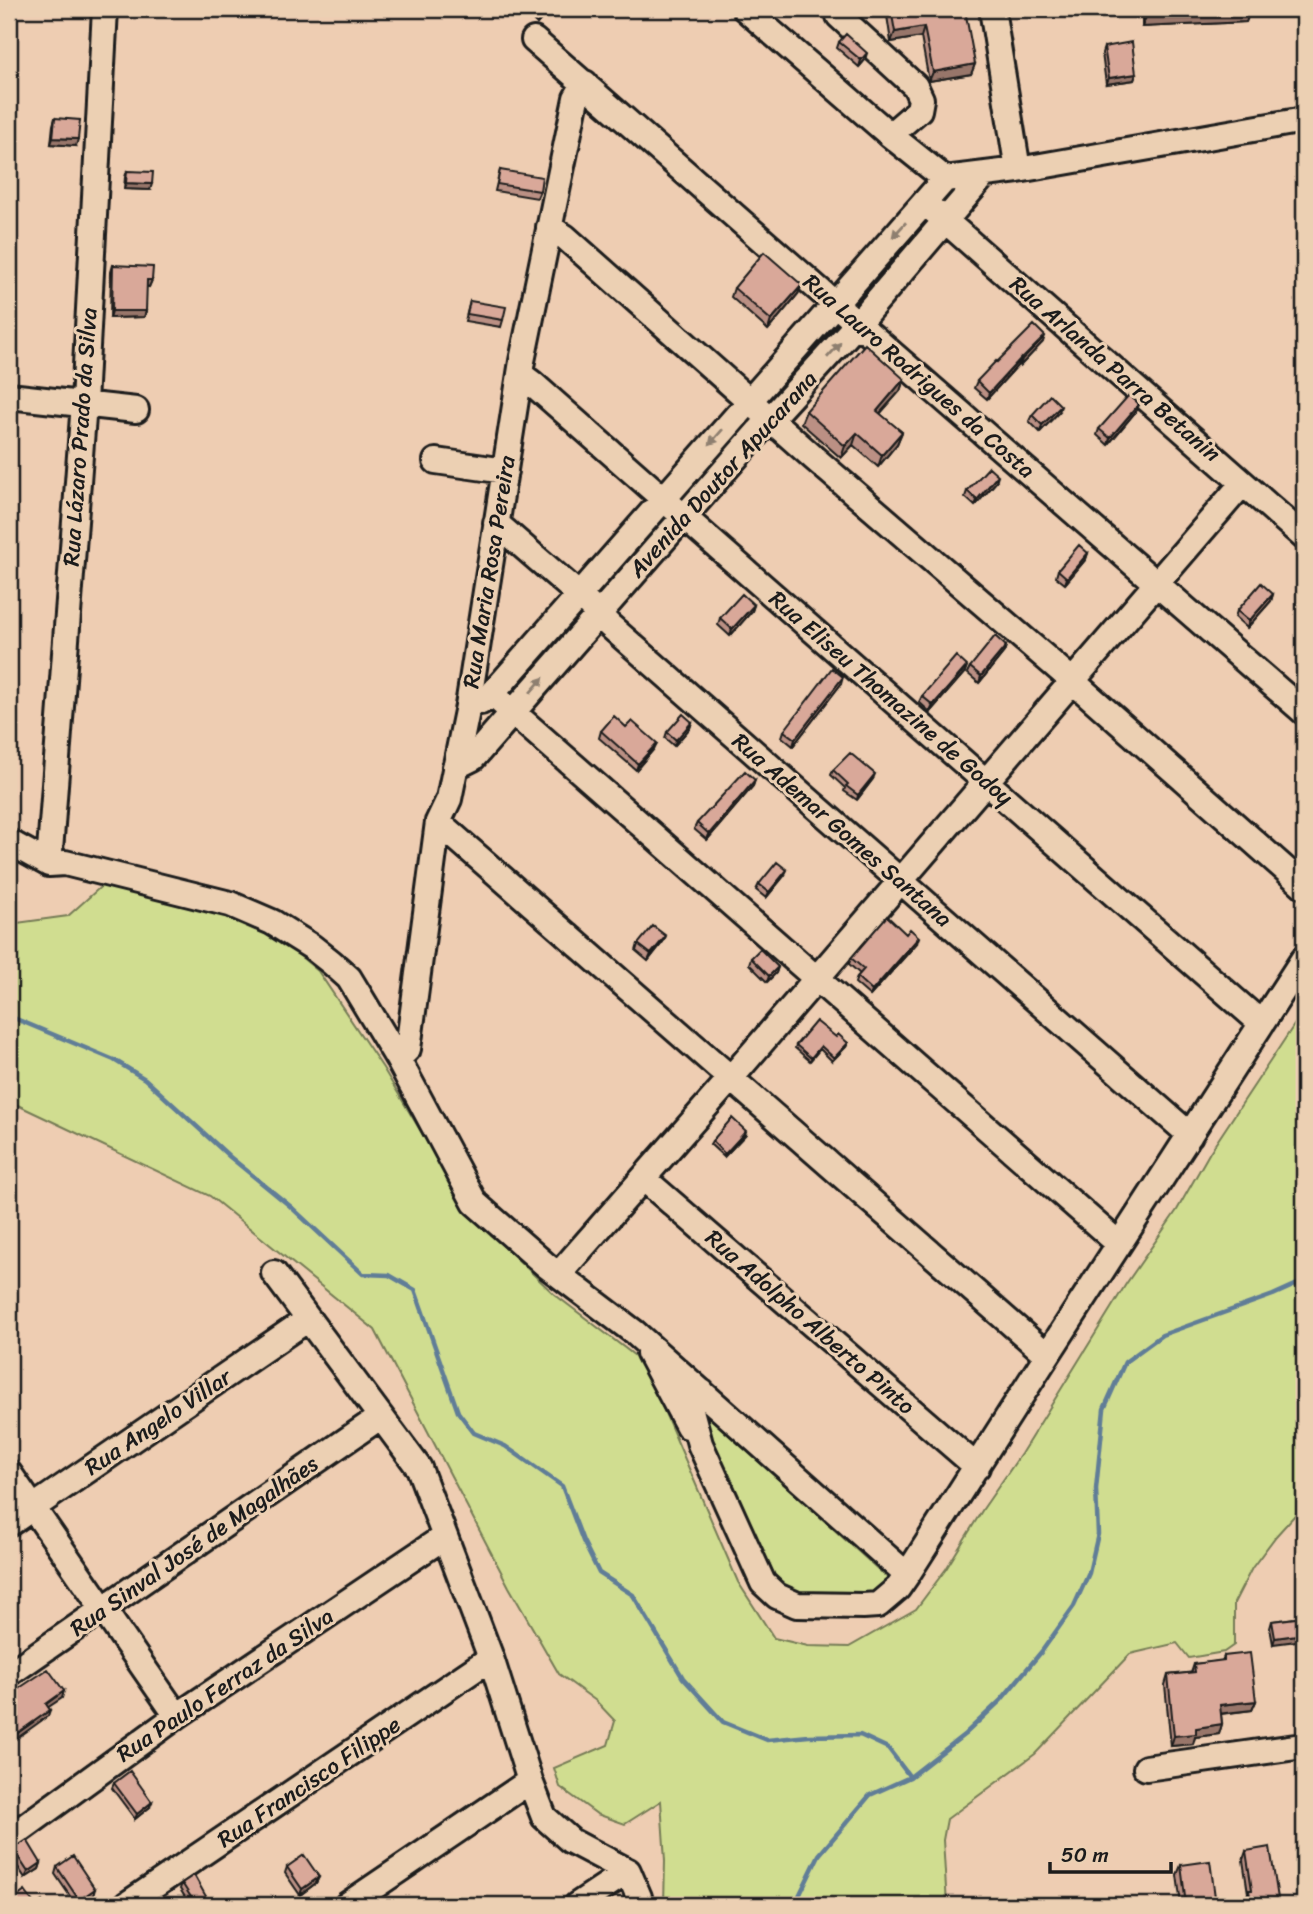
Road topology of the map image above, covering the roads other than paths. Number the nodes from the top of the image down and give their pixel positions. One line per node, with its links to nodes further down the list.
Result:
1 (105, 9): 20 (street, Rua Lázaro Prado da Silva)
2 (745, 9): 8 (street)
3 (992, 9): 9 (street)
4 (839, 16): 8 (street)
5 (534, 40): 6 (street, Rua Lauro Rodrigues da Costa)
6 (585, 83): 14 (street, Rua Maria Rosa Pereira); 15 (street, Rua Lauro Rodrigues da Costa)
7 (1304, 120): 9 (street)
8 (890, 135): 11 (street)
9 (1018, 170): 10 (street)
10 (985, 174): 11 (street); 13 (street, Avenida Doutor Apucarana)
11 (945, 179): 12 (street, Avenida Doutor Apucarana)
12 (924, 202): 13 (street, Rua Arlanda Parra Betanin); 15 (street, Avenida Doutor Apucarana, one-way to 15)
13 (945, 220): 16 (street, Avenida Doutor Apucarana); 25 (street, Rua Arlanda Parra Betanin)
14 (550, 227): 17 (street, Rua Maria Rosa Pereira); 19 (street)
15 (834, 303): 16 (street, Rua Lauro Rodrigues da Costa); 19 (street, Avenida Doutor Apucarana)
16 (858, 323): 22 (street, Avenida Doutor Apucarana, one-way to 16); 30 (street, Rua Lauro Rodrigues da Costa)
17 (520, 374): 24 (street, Rua Maria Rosa Pereira); 26 (street, Rua Eliseu Thomazine de Godoy)
18 (9, 396): 20 (street)
19 (749, 400): 22 (street); 26 (street, Avenida Doutor Apucarana, one-way to 26)
20 (84, 403): 21 (street); 42 (street, Rua Lázaro Prado da Silva)
21 (135, 410)
22 (771, 419): 27 (street, Avenida Doutor Apucarana); 33 (street)
23 (436, 461): 24 (street)
24 (505, 471): 28 (street, Rua Maria Rosa Pereira)
25 (1243, 483): 29 (street, Rua Arlanda Parra Betanin); 30 (street)
26 (662, 499): 27 (street, Rua Eliseu Thomazine de Godoy); 31 (street, Avenida Doutor Apucarana)
27 (684, 517): 32 (street, Avenida Doutor Apucarana); 39 (street, Rua Eliseu Thomazine de Godoy)
28 (496, 523): 31 (street, Rua Ademar Gomes Santana); 35 (street, Rua Maria Rosa Pereira)
29 (1304, 537)
30 (1157, 583): 33 (street); 36 (street, Rua Lauro Rodrigues da Costa)
31 (578, 594): 32 (street, Rua Ademar Gomes Santana); 34 (street, Avenida Doutor Apucarana)
32 (598, 615): 37 (street, Avenida Doutor Apucarana, one-way to 32); 43 (street, Rua Ademar Gomes Santana)
33 (1072, 682): 39 (street); 44 (street)
34 (492, 694): 35 (street, Avenida Doutor Apucarana); 37 (street)
35 (468, 706): 38 (street, Rua Maria Rosa Pereira)
36 (1304, 712)
37 (513, 713): 38 (street, Avenida Doutor Apucarana); 46 (street)
38 (455, 767): 40 (street, Rua Maria Rosa Pereira)
39 (985, 781): 43 (street); 47 (street, Rua Eliseu Thomazine de Godoy)
40 (438, 822): 48 (street, Rua Maria Rosa Pereira); 49 (street)
41 (9, 842): 42 (street)
42 (49, 864): 48 (street)
43 (900, 881): 46 (street); 50 (street, Rua Ademar Gomes Santana)
44 (1304, 886)
45 (1304, 958): 47 (street)
46 (816, 978): 49 (street); 52 (street)
47 (1262, 1023): 50 (street)
48 (398, 1059): 54 (street)
49 (731, 1077): 51 (street); 57 (street)
50 (1189, 1135): 52 (street)
51 (643, 1178): 54 (street); 61 (street, Rua Adolpho Alberto Pinto)
52 (1119, 1244): 57 (street)
53 (274, 1273): 55 (street)
54 (559, 1274): 56 (street)
55 (308, 1319): 59 (street); 63 (street, Rua Angelo Villar)
56 (643, 1340): 58 (street); 60 (street)
57 (1047, 1355): 61 (street)
58 (702, 1392): 60 (street); 66 (street)
59 (380, 1417): 65 (street); 67 (street, Rua Sinval José de Magalhães)
60 (700, 1444): 66 (street)
61 (977, 1467): 66 (street)
62 (9, 1473): 63 (street)
63 (33, 1508): 64 (street, Rua Angelo Villar); 67 (street)
64 (9, 1524)
65 (444, 1536): 68 (street); 70 (street, Rua Paulo Ferraz da Silva)
66 (907, 1575)
67 (103, 1610): 69 (street, Rua Sinval José de Magalhães); 70 (street)
68 (491, 1658): 73 (street); 76 (street, Rua Francisco Filippe)
69 (9, 1674)
70 (177, 1716): 74 (street, Rua Paulo Ferraz da Silva)
71 (1304, 1753): 72 (street)
72 (1146, 1768)
73 (530, 1781): 75 (street); 77 (street)
74 (9, 1838)
75 (628, 1871): 78 (street); 79 (street)
76 (127, 1905)
77 (347, 1905)
78 (576, 1905)
79 (640, 1905)

